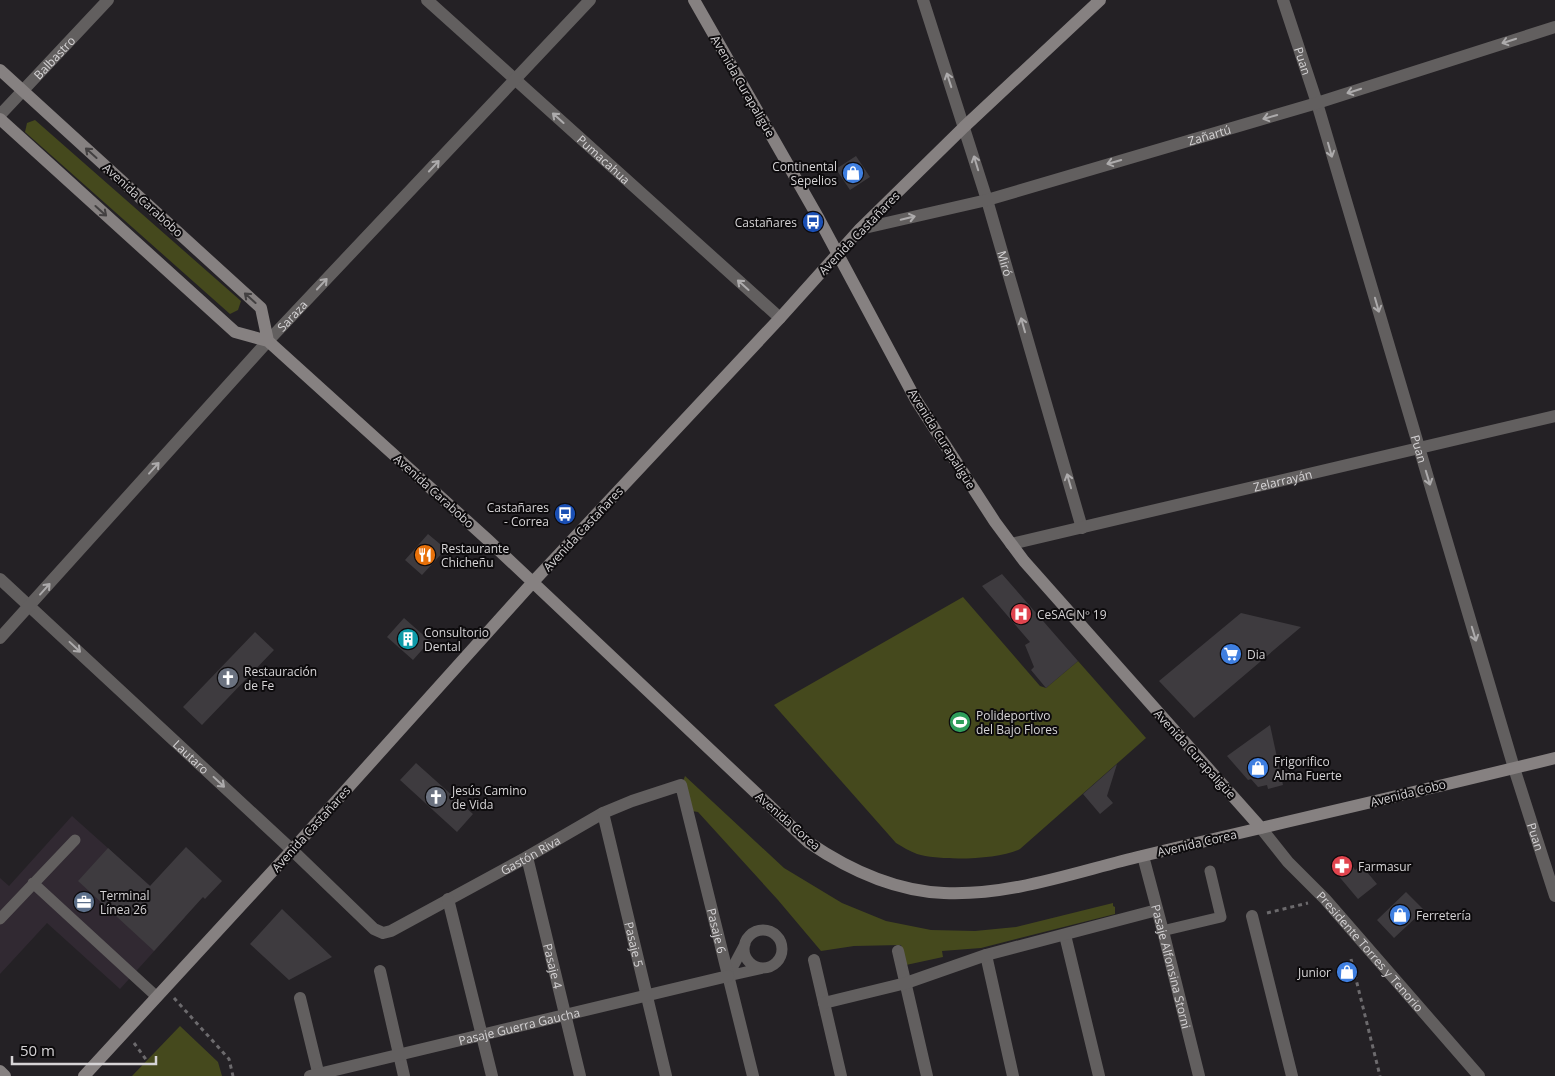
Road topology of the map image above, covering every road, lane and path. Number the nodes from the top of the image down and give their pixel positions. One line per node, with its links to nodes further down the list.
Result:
1 (108, 0): 11 (street, Balbastro)
2 (427, 0): 10 (street, Pumacahua)
3 (590, 0): 10 (street, Saraza)
4 (694, 0): 18 (main road, Avenida Curapaligüe)
5 (923, 0): 15 (street, Miró, one-way to 5)
6 (1100, 0): 15 (main road, Avenida Castañares)
7 (1283, 0): 12 (street, Puan)
8 (1555, 27): 12 (street, Zañartú, one-way to 12)
9 (0, 70): 11 (main road, Avenida Carabobo)
10 (516, 80): 19 (street, Pumacahua, one-way to 10); 20 (street, Saraza, one-way to 10)
11 (23, 90): 13 (street, Balbastro); 20 (main road, Avenida Carabobo, one-way to 11)
12 (1317, 103): 16 (street, Zañartú, one-way to 16); 22 (street, Puan, one-way to 22)
13 (0, 115)
14 (0, 119): 20 (main road, Avenida Carabobo, one-way to 20)
15 (964, 127): 16 (street, Miró, one-way to 15); 17 (main road, Avenida Castañares)
16 (987, 200): 17 (street, Zañartú, one-way to 16); 23 (street, Miró, one-way to 16)
17 (860, 229): 18 (main road, Avenida Castañares)
18 (836, 254): 19 (main road, Avenida Castañares); 24 (main road, Avenida Curapaligüe)
19 (780, 318): 26 (main road, Avenida Castañares)
20 (268, 341): 26 (main road, Avenida Carabobo); 27 (street, Saraza, one-way to 20)
21 (1555, 416): 22 (street, Zelarrayán)
22 (1419, 449): 23 (street, Zelarrayán); 30 (street, Puan, one-way to 30)
23 (1082, 528): 24 (street, Zelarrayán)
24 (1011, 544): 33 (main road, Avenida Curapaligüe)
25 (0, 579): 27 (street, Lautaro)
26 (533, 582): 35 (main road, Avenida Castañares); 36 (main road, Avenida Corea)
27 (30, 606): 28 (street, Saraza); 35 (street, Lautaro, one-way to 35)
28 (0, 638)
29 (1555, 758): 30 (main road, Avenida Cobo)
30 (1514, 768): 33 (main road, Avenida Cobo); 40 (street, Puan)
31 (681, 785): 32 (street, Gastón Riva); 55 (street, Pasaje 6)
32 (603, 813): 37 (street, Gastón Riva); 58 (street, Pasaje 5)
33 (1261, 828): 36 (main road, Avenida Corea); 83 (street, Presidente Torres y Tenorio)
34 (75, 840): 39 (lane)
35 (292, 850): 46 (street, Lautaro); 57 (main road, Avenida Castañares)
36 (1143, 856): 42 (street, Pasaje Alfonsina Storni)
37 (527, 857): 41 (street, Gastón Riva); 61 (street, Pasaje 4)
38 (1210, 871): 45 (lane)
39 (33, 883): 44 (lane); 57 (lane)
40 (1555, 896)
41 (448, 899): 46 (street, Gastón Riva); 63 (street)
42 (1156, 910): 45 (street, Pasaje Alfonsina Storni); 47 (street)
43 (1252, 916): 81 (street)
44 (0, 918)
45 (1162, 931): 80 (street, Pasaje Alfonsina Storni)
46 (383, 933)
47 (1065, 935): 50 (street); 79 (street)
48 (746, 942): 53 (lane); 53 (lane); 55 (lane)
49 (898, 951): 56 (street)
50 (986, 955): 56 (street); 78 (street)
51 (814, 960): 60 (street)
52 (1351, 960): 82 (path)
53 (769, 966): 55 (lane)
54 (380, 971): 64 (street)
55 (728, 976): 58 (street, Pasaje Guerra Gaucha); 75 (street, Pasaje 6)
56 (906, 983): 60 (street); 77 (street)
57 (161, 993): 62 (main road, Avenida Castañares); 70 (path)
58 (647, 995): 61 (street, Pasaje Guerra Gaucha); 74 (street, Pasaje 5)
59 (300, 998): 67 (street)
60 (824, 1003): 76 (street)
61 (565, 1015): 63 (street, Pasaje Guerra Gaucha); 73 (street, Pasaje 4)
62 (126, 1031): 65 (path); 69 (main road, Avenida Castañares)
63 (482, 1035): 64 (street, Pasaje Guerra Gaucha); 72 (street)
64 (399, 1055): 67 (street, Pasaje Guerra Gaucha); 71 (street)
65 (147, 1061)
66 (0, 1071): 68 (main road)
67 (316, 1075)
68 (5, 1076)
69 (84, 1076)
70 (233, 1076)
71 (404, 1076)
72 (492, 1076)
73 (580, 1076)
74 (666, 1076)
75 (753, 1076)
76 (841, 1076)
77 (927, 1076)
78 (1013, 1076)
79 (1099, 1076)
80 (1198, 1076)
81 (1292, 1076)
82 (1380, 1076)
83 (1479, 1076)

